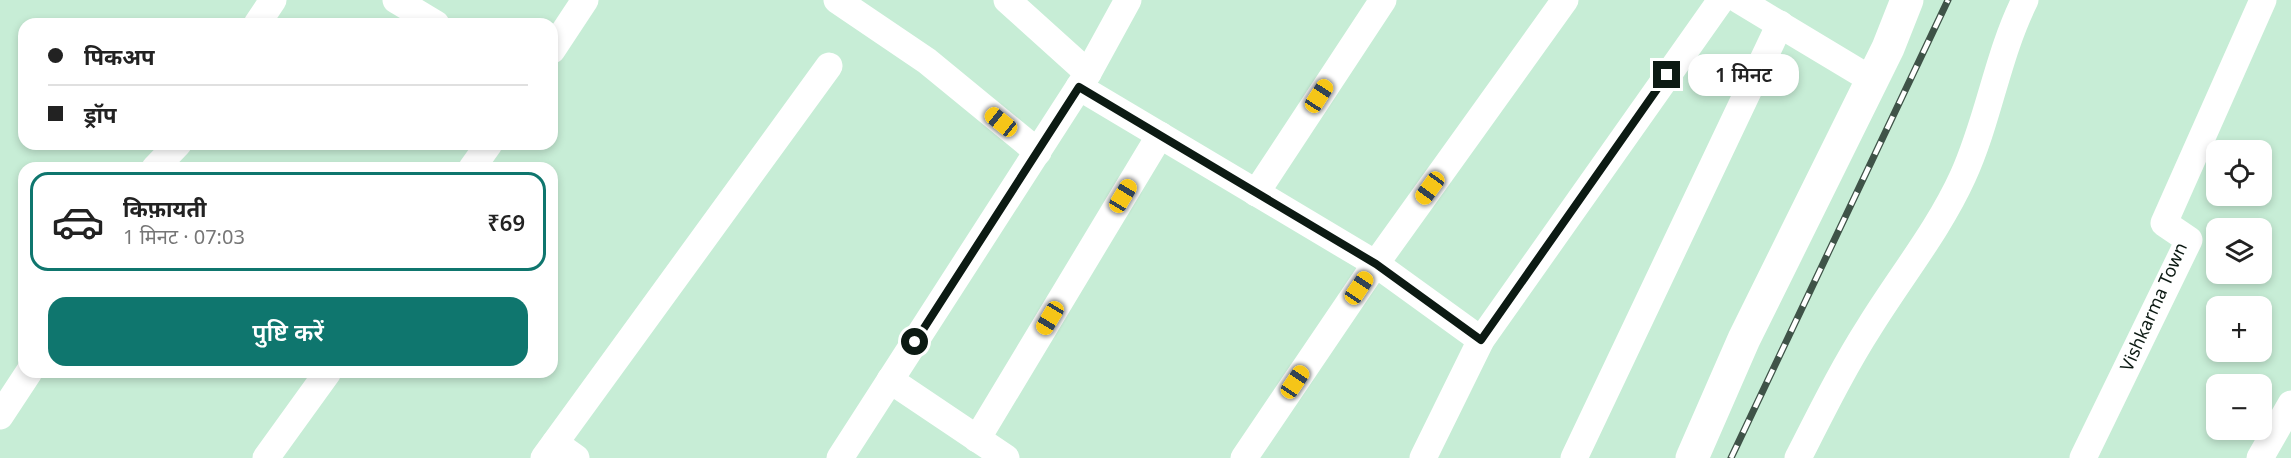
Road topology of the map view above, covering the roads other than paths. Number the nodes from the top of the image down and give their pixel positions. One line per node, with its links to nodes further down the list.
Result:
1 (273, 0): 14 (street)
2 (396, 0): 15 (street)
3 (585, 0): 17 (street)
4 (837, 0): 23 (street)
5 (1007, 0): 19 (street)
6 (1128, 0): 19 (street)
7 (1383, 0): 25 (street)
8 (1565, 0): 26 (street)
9 (1720, 0): 27 (street)
10 (1739, 0): 16 (street)
11 (1907, 0): 20 (street)
12 (2025, 0): 42 (street)
13 (2263, 0): 43 (street, Vishkarma Town)
14 (261, 18)
15 (425, 18)
16 (1780, 24): 20 (street); 40 (street)
17 (558, 41)
18 (829, 66): 34 (street)
19 (1084, 80): 21 (street); 23 (street)
20 (1872, 81): 41 (street)
21 (1160, 135): 25 (street); 33 (street)
22 (172, 150): 24 (street)
23 (1038, 152): 30 (street)
24 (161, 162)
25 (1256, 193): 26 (street)
26 (1376, 264): 27 (street); 38 (street)
27 (1481, 340): 39 (street)
28 (25, 378): 32 (street)
29 (324, 378): 35 (street)
30 (890, 380): 33 (street); 36 (street)
31 (2291, 404): 44 (street)
32 (0, 416)
33 (976, 439): 37 (street)
34 (559, 453)
35 (266, 458)
36 (840, 458)
37 (1006, 458)
38 (1244, 458)
39 (1423, 458)
40 (1574, 458)
41 (1692, 458)
42 (1798, 458)
43 (2083, 458)
44 (2260, 458)

